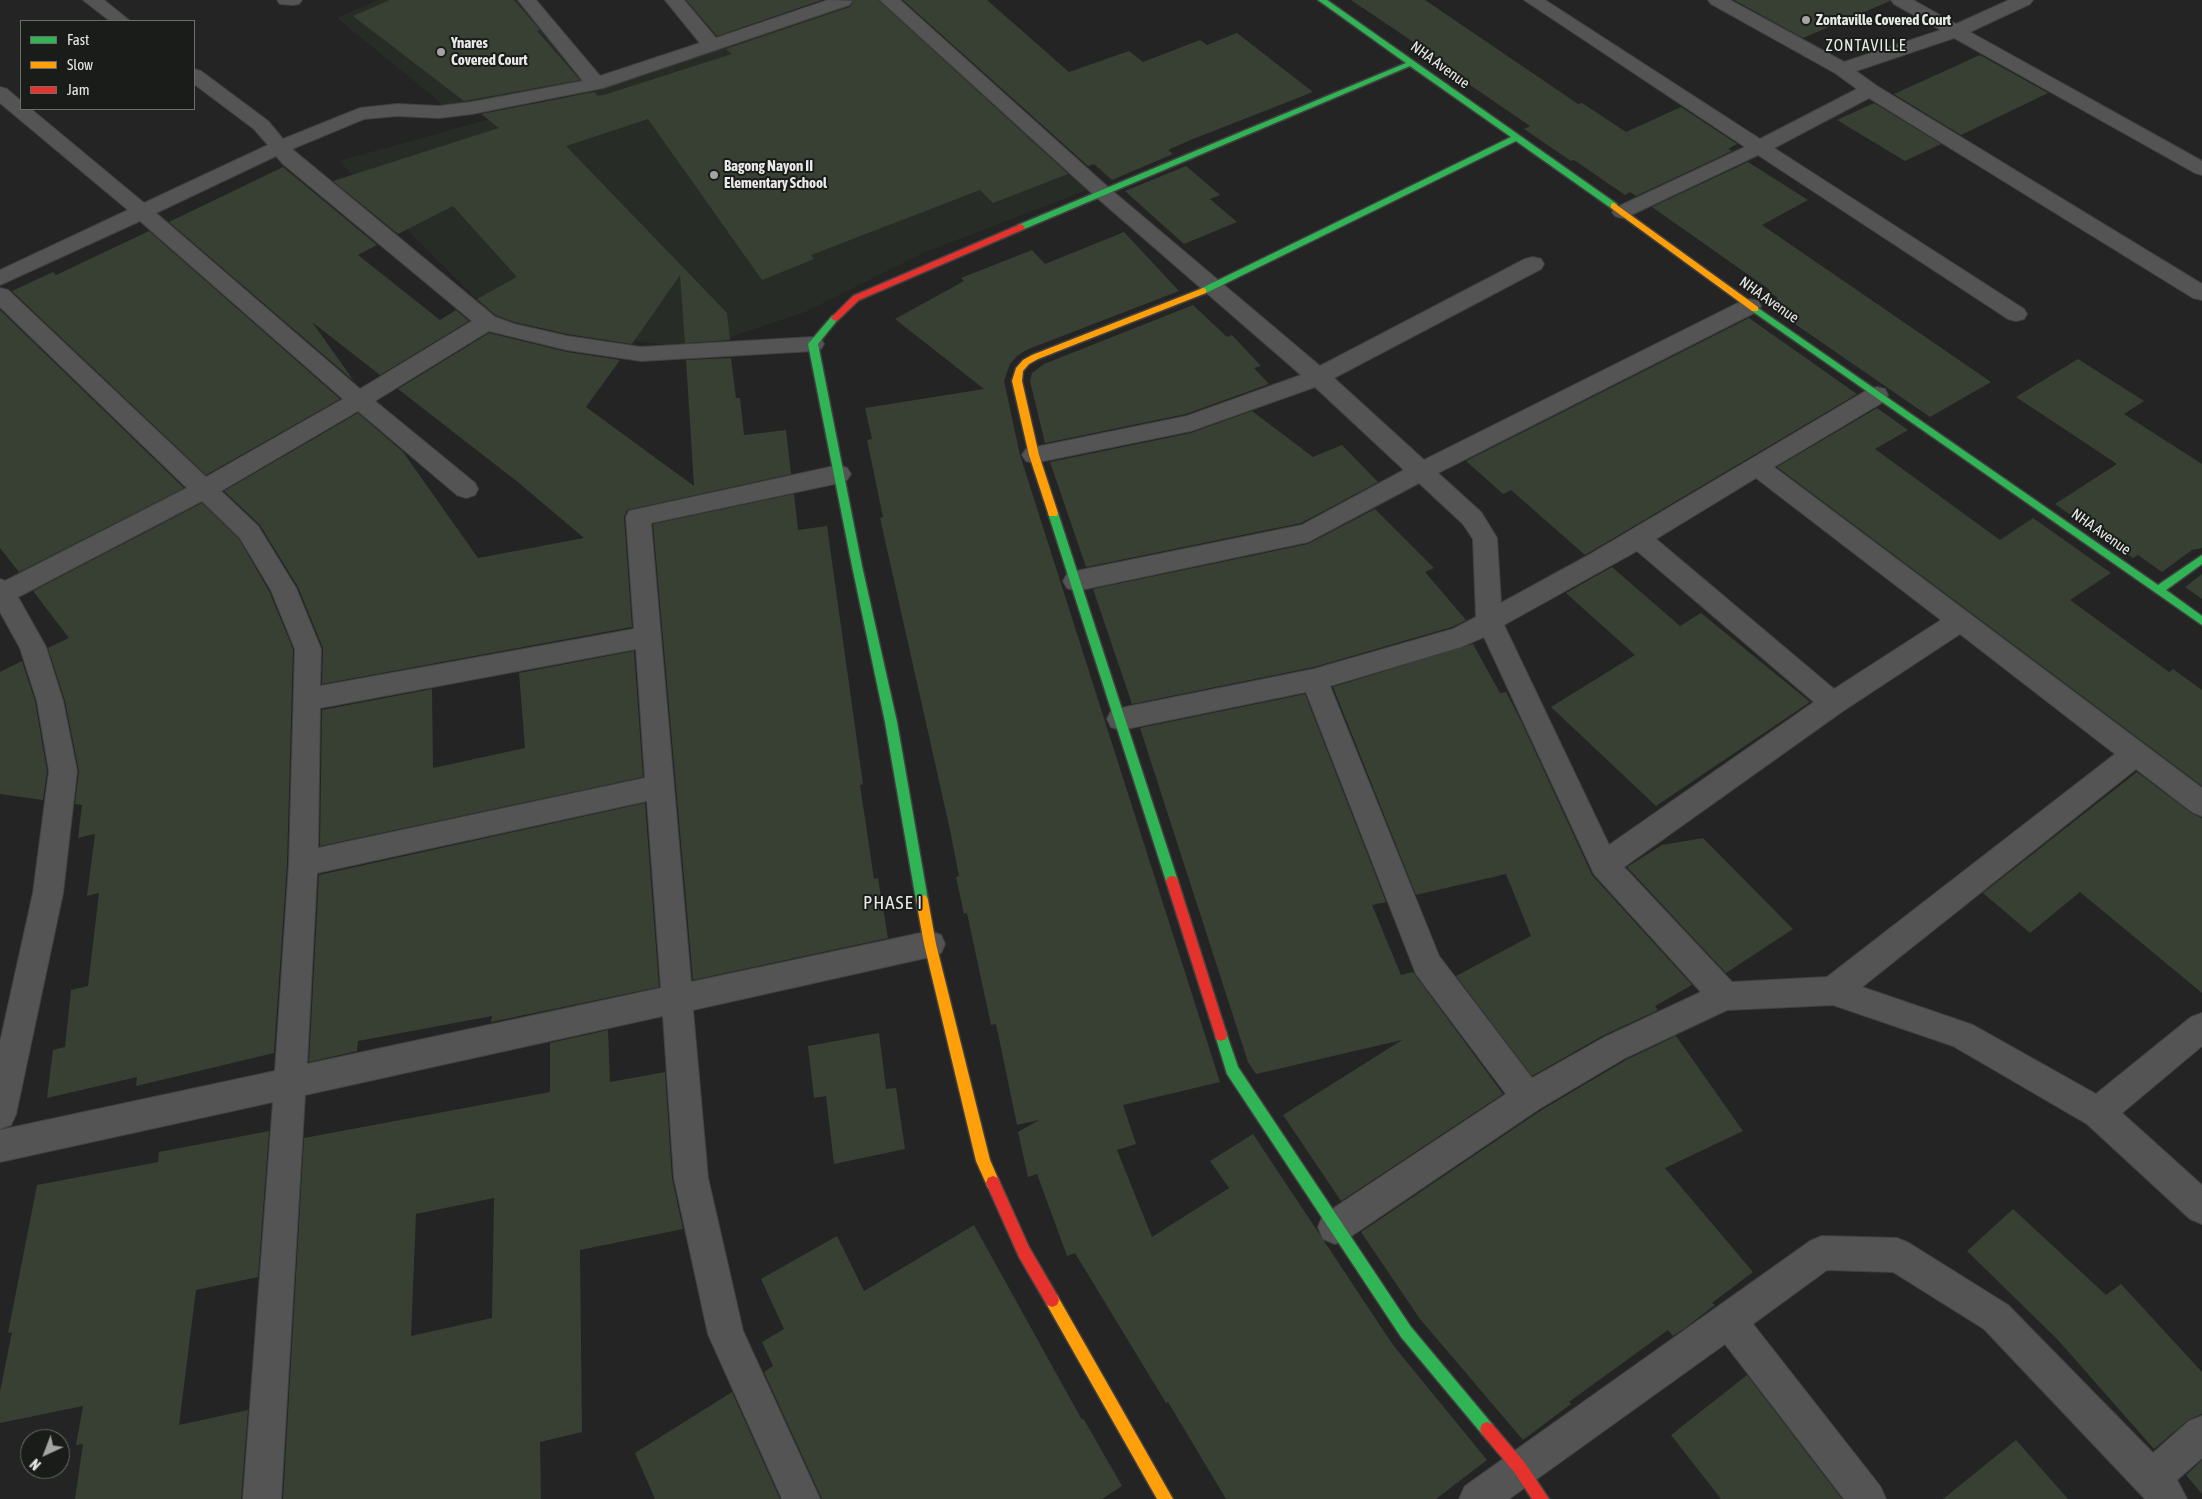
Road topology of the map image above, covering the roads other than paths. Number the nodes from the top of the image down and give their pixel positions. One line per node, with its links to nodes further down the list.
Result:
1 (92, 0): 13 (street)
2 (286, 0): 3 (street)
3 (293, 0)
4 (527, 0): 19 (street)
5 (674, 0): 15 (street)
6 (889, 0): 28 (street)
7 (1322, 0): 16 (street, NHA Avenue)
8 (1533, 0): 25 (street)
9 (1717, 0): 17 (street)
10 (1900, 0): 14 (street)
11 (2024, 0): 14 (street)
12 (843, 1): 15 (street)
13 (120, 20)
14 (1956, 31): 17 (street); 27 (street)
15 (712, 45): 19 (street)
16 (1411, 63): 24 (street, NHA Avenue); 28 (street)
17 (1842, 70): 20 (street)
18 (195, 76): 26 (street)
19 (596, 84): 26 (street)
20 (1870, 90): 25 (street); 34 (street)
21 (0, 93): 22 (street)
22 (20, 110)
23 (20, 110): 29 (street)
24 (1516, 138): 30 (street, NHA Avenue); 33 (street)
25 (1760, 147): 30 (street); 37 (street)
26 (278, 148): 29 (street); 38 (street)
27 (2202, 169)
28 (1102, 192): 33 (street); 39 (street)
29 (141, 211): 32 (street); 42 (street)
30 (1622, 212): 36 (street, NHA Avenue)
31 (1533, 264): 40 (street)
32 (0, 278)
33 (1212, 288): 40 (street); 43 (street)
34 (2201, 293)
35 (0, 295): 48 (street)
36 (1750, 306): 41 (street, NHA Avenue); 45 (street)
37 (2016, 314)
38 (487, 322): 39 (street); 42 (street)
39 (813, 344): 46 (street)
40 (1318, 377): 43 (street); 45 (street)
41 (1877, 395): 44 (street); 52 (street, NHA Avenue)
42 (359, 400): 47 (street); 48 (street)
43 (1034, 455): 51 (street)
44 (1756, 466): 49 (street); 56 (street)
45 (1420, 472): 51 (street); 54 (street)
46 (839, 474): 57 (street); 67 (street)
47 (466, 489)
48 (203, 490): 53 (street); 59 (street)
49 (1637, 536): 54 (street); 60 (street)
50 (2202, 559): 52 (street)
51 (1076, 581): 61 (street)
52 (2159, 590): 55 (street, NHA Avenue)
53 (2, 591): 75 (street)
54 (1489, 620): 58 (street); 66 (street)
55 (2202, 621)
56 (1959, 622): 60 (street); 62 (street)
57 (648, 637): 59 (street); 63 (street)
58 (1314, 680): 61 (street); 73 (street)
59 (308, 699): 65 (street)
60 (1833, 703): 66 (street)
61 (1121, 719): 78 (street)
62 (2135, 754): 64 (street); 68 (street)
63 (660, 786): 65 (street); 70 (street)
64 (2202, 804)
65 (303, 864): 72 (street)
66 (1604, 865): 69 (street)
67 (930, 944): 70 (street); 85 (street)
68 (1833, 992): 69 (street); 74 (street)
69 (1725, 996): 73 (street)
70 (676, 999): 72 (street); 84 (street)
71 (2202, 1027): 74 (street)
72 (290, 1083): 76 (street); 83 (street)
73 (1528, 1098): 78 (street)
74 (2098, 1113): 77 (street)
75 (0, 1114)
76 (0, 1146)
77 (2202, 1207)
78 (1335, 1227): 81 (street)
79 (1728, 1320): 81 (street); 82 (street); 88 (street)
80 (2202, 1434): 82 (street)
81 (1520, 1468): 86 (street); 87 (street)
82 (2160, 1488)
83 (262, 1499)
84 (801, 1499)
85 (1165, 1499)
86 (1478, 1499)
87 (1541, 1499)
88 (1867, 1499)

